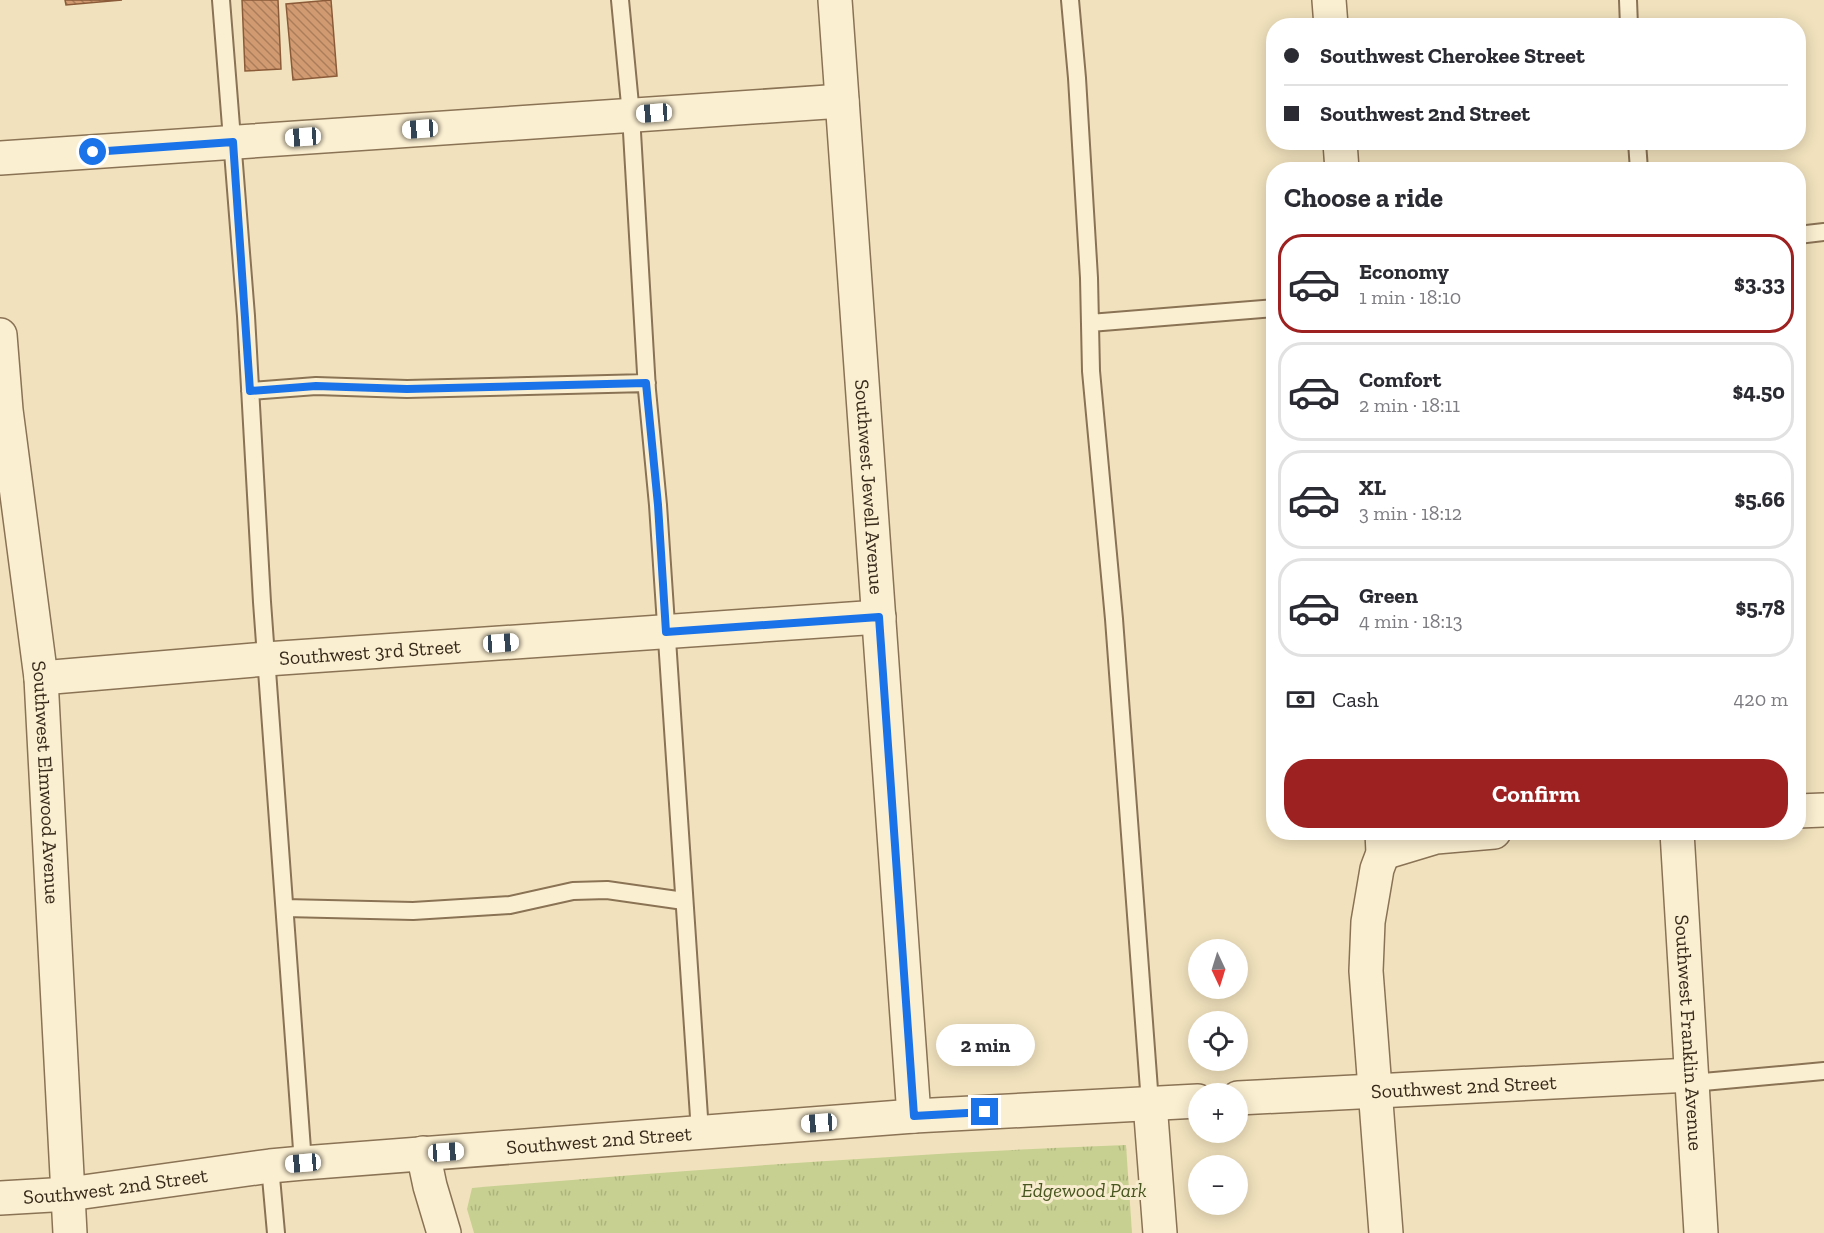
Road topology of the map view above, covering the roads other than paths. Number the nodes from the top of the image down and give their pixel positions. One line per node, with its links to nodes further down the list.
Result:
1 (221, 0): 11 (lane)
2 (620, 0): 10 (lane)
3 (835, 0): 9 (street, Southwest Jewell Avenue)
4 (1070, 0): 16 (lane)
5 (1329, 0): 7 (street)
6 (1628, 0): 8 (lane)
7 (1330, 18)
8 (1629, 18)
9 (842, 100): 10 (street); 21 (street, Southwest Jewell Avenue)
10 (631, 115): 11 (street); 18 (lane)
11 (233, 142): 12 (street); 19 (lane)
12 (0, 158)
13 (1824, 232): 14 (lane)
14 (1806, 234)
15 (1266, 309): 16 (lane)
16 (1090, 323): 37 (lane)
17 (0, 335): 20 (street, Southwest Elmwood Avenue)
18 (646, 383): 19 (lane); 22 (lane)
19 (250, 391): 23 (lane)
20 (3, 410): 24 (street, Southwest Elmwood Avenue)
21 (879, 617): 22 (street, Southwest 3rd Street); 38 (street, Southwest Jewell Avenue)
22 (666, 632): 23 (street, Southwest 3rd Street); 30 (lane)
23 (266, 659): 24 (street, Southwest 3rd Street); 31 (lane)
24 (42, 678): 43 (street, Southwest Elmwood Avenue)
25 (1824, 810): 26 (street)
26 (1806, 811)
27 (1410, 840): 29 (street)
28 (1677, 840): 33 (street, Southwest Franklin Avenue)
29 (1383, 843): 34 (street)
30 (684, 901): 31 (lane); 39 (lane)
31 (285, 908): 41 (lane)
32 (1824, 1071): 33 (lane)
33 (1692, 1079): 34 (street, Southwest 2nd Street); 50 (street, Southwest Franklin Avenue)
34 (1376, 1091): 35 (street, Southwest 2nd Street); 49 (street)
35 (1248, 1097)
36 (1188, 1101): 37 (street, Southwest 2nd Street)
37 (1150, 1103): 38 (street, Southwest 2nd Street); 48 (street)
38 (914, 1116): 39 (street, Southwest 2nd Street)
39 (700, 1132): 40 (street, Southwest 2nd Street)
40 (423, 1153): 41 (street, Southwest 2nd Street); 47 (street)
41 (303, 1163): 42 (street, Southwest 2nd Street)
42 (270, 1166): 43 (street, Southwest 2nd Street); 46 (lane)
43 (69, 1194): 44 (street, Southwest 2nd Street); 45 (street, Southwest Elmwood Avenue)
44 (0, 1198)
45 (70, 1233)
46 (276, 1233)
47 (444, 1233)
48 (1160, 1233)
49 (1386, 1233)
50 (1701, 1233)

